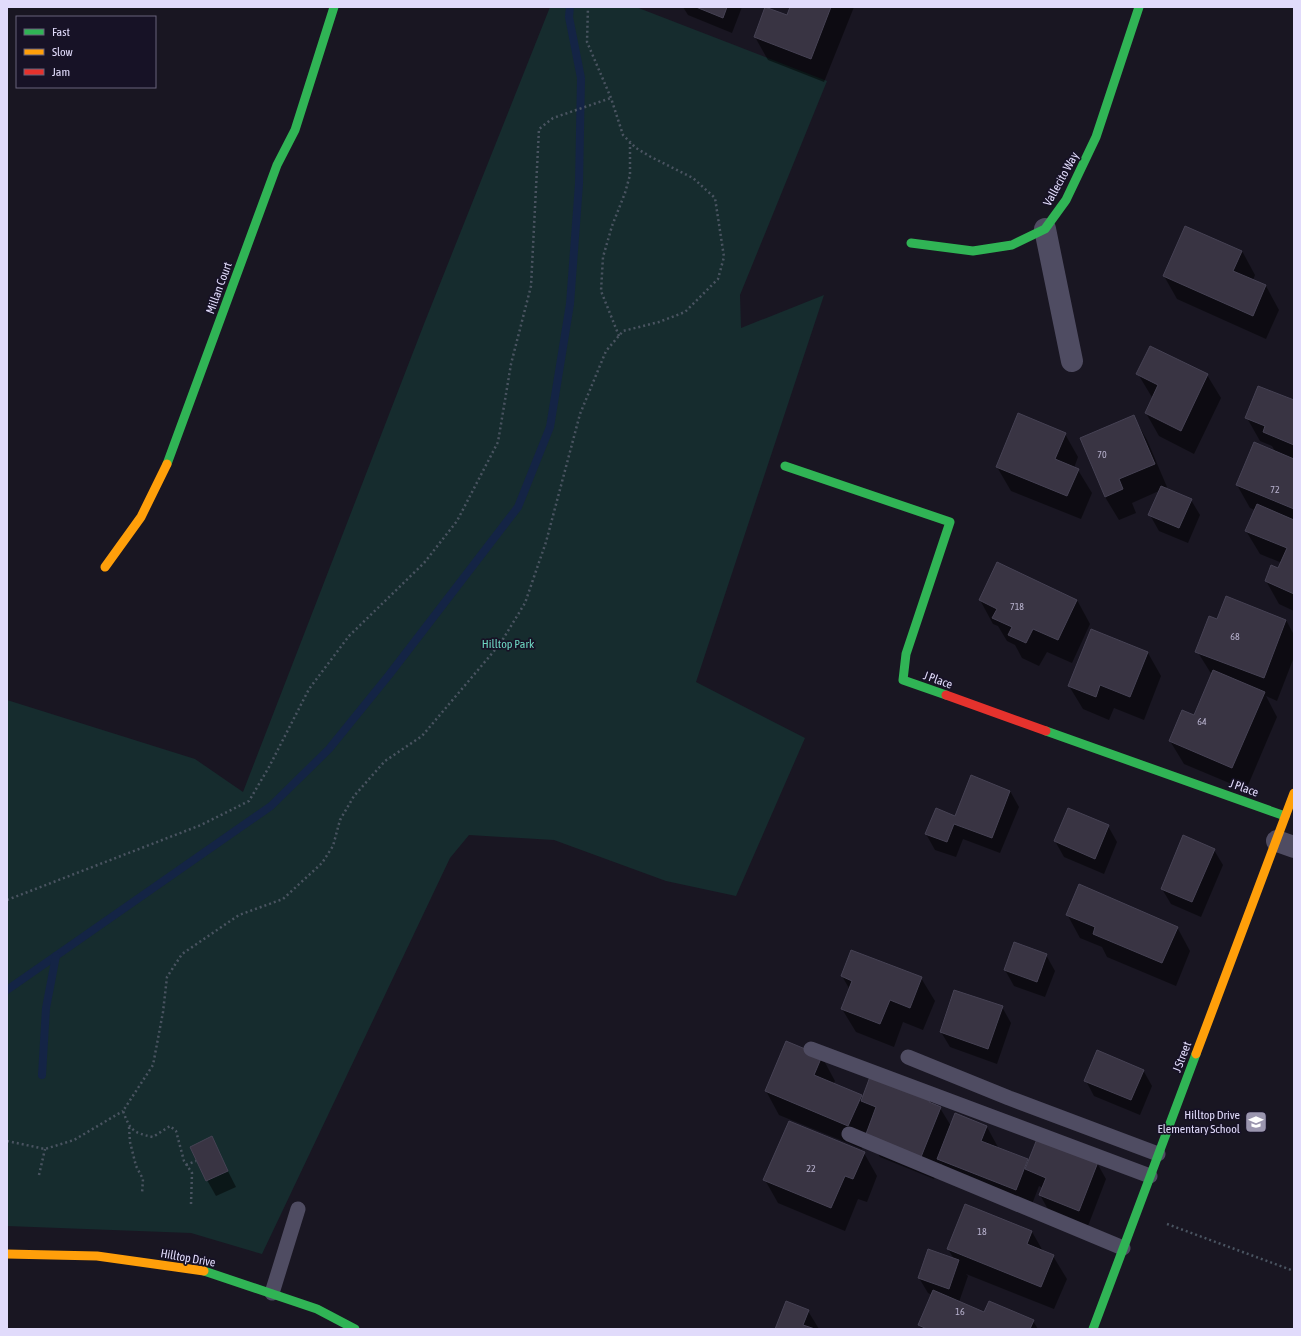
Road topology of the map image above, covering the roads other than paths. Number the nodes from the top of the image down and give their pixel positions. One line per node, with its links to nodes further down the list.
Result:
1 (334, 7): 7 (street, Millan Court)
2 (1139, 7): 3 (street, Vallecito Way)
3 (1044, 229): 4 (street, Vallecito Way); 5 (street)
4 (911, 243)
5 (1072, 361)
6 (785, 466): 9 (street, J Place)
7 (105, 567)
8 (1294, 793): 9 (street, J Street)
9 (1285, 816): 10 (street, J Street)
10 (1285, 844): 14 (street, J Street)
11 (811, 1049): 15 (lane)
12 (908, 1057): 14 (lane)
13 (849, 1134): 17 (lane)
14 (1158, 1154): 15 (street, J Street)
15 (1150, 1176): 17 (street, J Street)
16 (298, 1209): 19 (lane)
17 (1123, 1248): 21 (street, J Street)
18 (7, 1254): 19 (street, Hilltop Drive)
19 (272, 1293): 20 (street, Hilltop Drive)
20 (356, 1329)
21 (1093, 1329)

